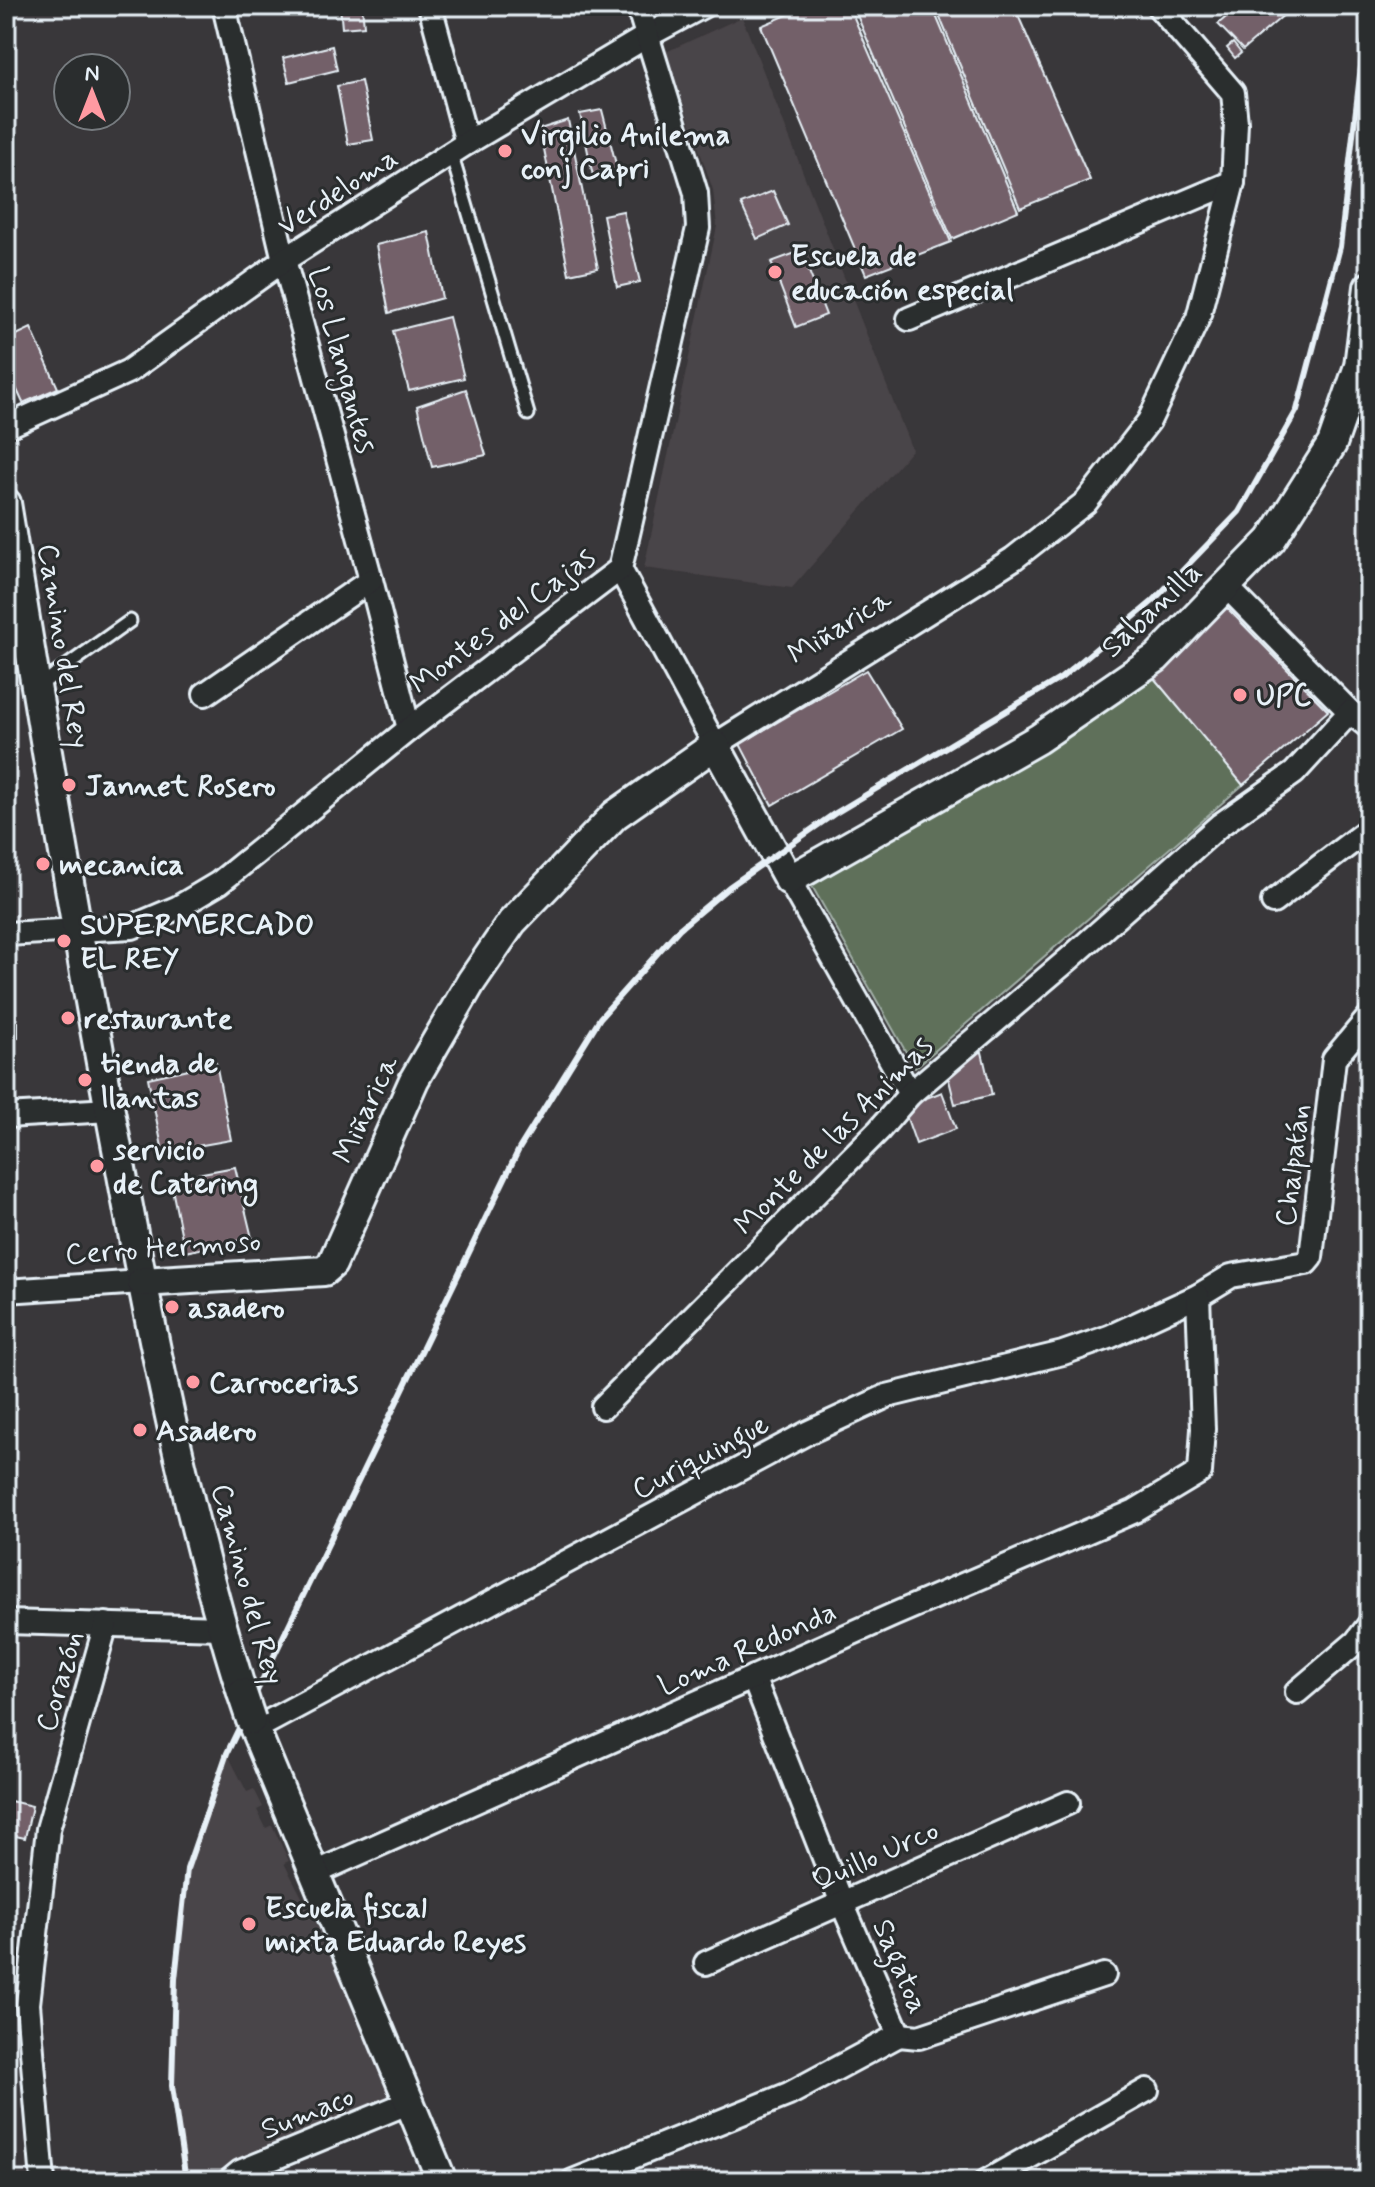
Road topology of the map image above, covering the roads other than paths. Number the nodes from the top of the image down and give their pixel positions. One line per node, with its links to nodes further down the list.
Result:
1 (224, 6): 9 (street, Los Llangantes)
2 (430, 6): 7 (street)
3 (638, 6): 6 (street, Montes del Cajas)
4 (703, 6): 6 (street, Verdeloma)
5 (1158, 6): 8 (street, Miñarica)
6 (647, 36): 7 (street, Verdeloma); 15 (street, Montes del Cajas)
7 (459, 148): 9 (street, Verdeloma); 12 (lane)
8 (1233, 182): 11 (street); 24 (street, Miñarica)
9 (284, 260): 13 (street, Verdeloma); 16 (street, Los Llangantes)
10 (1369, 287): 17 (street, Sabanilla)
11 (909, 319)
12 (528, 414)
13 (6, 427)
14 (6, 503): 19 (street, Camino del Rey)
15 (620, 569): 23 (street, Montes del Cajas); 24 (street)
16 (371, 580): 20 (street); 23 (street, Los Llangantes)
17 (1226, 586): 21 (street); 26 (street, Sabanilla)
18 (130, 621): 19 (lane)
19 (36, 688): 28 (street, Camino del Rey)
20 (205, 694)
21 (1350, 712): 22 (street); 31 (street, Monte de las Animas)
22 (1369, 727)
23 (409, 729): 28 (street, Montes del Cajas)
24 (715, 745): 26 (street); 34 (street, Miñarica)
25 (1369, 829): 27 (street)
26 (789, 880): 31 (street)
27 (1273, 902)
28 (75, 930): 29 (street, Montes del Cajas); 32 (street, Camino del Rey)
29 (6, 934)
30 (1369, 1017): 37 (street, Chalpatán)
31 (910, 1094): 38 (street, Monte de las Animas)
32 (110, 1110): 33 (street); 35 (street, Camino del Rey)
33 (6, 1116)
34 (324, 1271): 35 (street, Cerro Hermoso)
35 (142, 1282): 36 (street, Cerro Hermoso); 42 (street, Camino del Rey)
36 (6, 1291)
37 (1198, 1296): 43 (street, Loma Redonda); 45 (street, Curiquingue)
38 (603, 1407)
39 (6, 1622): 40 (street)
40 (106, 1624): 42 (street); 54 (street, Corazón)
41 (1369, 1625): 44 (street)
42 (222, 1628): 45 (street, Camino del Rey, bridge)
43 (753, 1677): 47 (street, Loma Redonda); 48 (street, Sagatoa)
44 (1297, 1692)
45 (253, 1724): 47 (street, Camino del Rey)
46 (1068, 1803): 48 (street, Quillo Urco)
47 (315, 1873): 53 (street, Camino del Rey)
48 (842, 1903): 49 (street, Quillo Urco); 51 (street, Sagatoa)
49 (706, 1963)
50 (1104, 1975): 51 (street)
51 (899, 2035): 57 (street, Sagatoa)
52 (1147, 2090): 58 (street)
53 (410, 2102): 55 (street, Sumaco); 56 (street, Camino del Rey)
54 (43, 2181)
55 (229, 2181)
56 (442, 2181)
57 (573, 2181)
58 (987, 2181)

